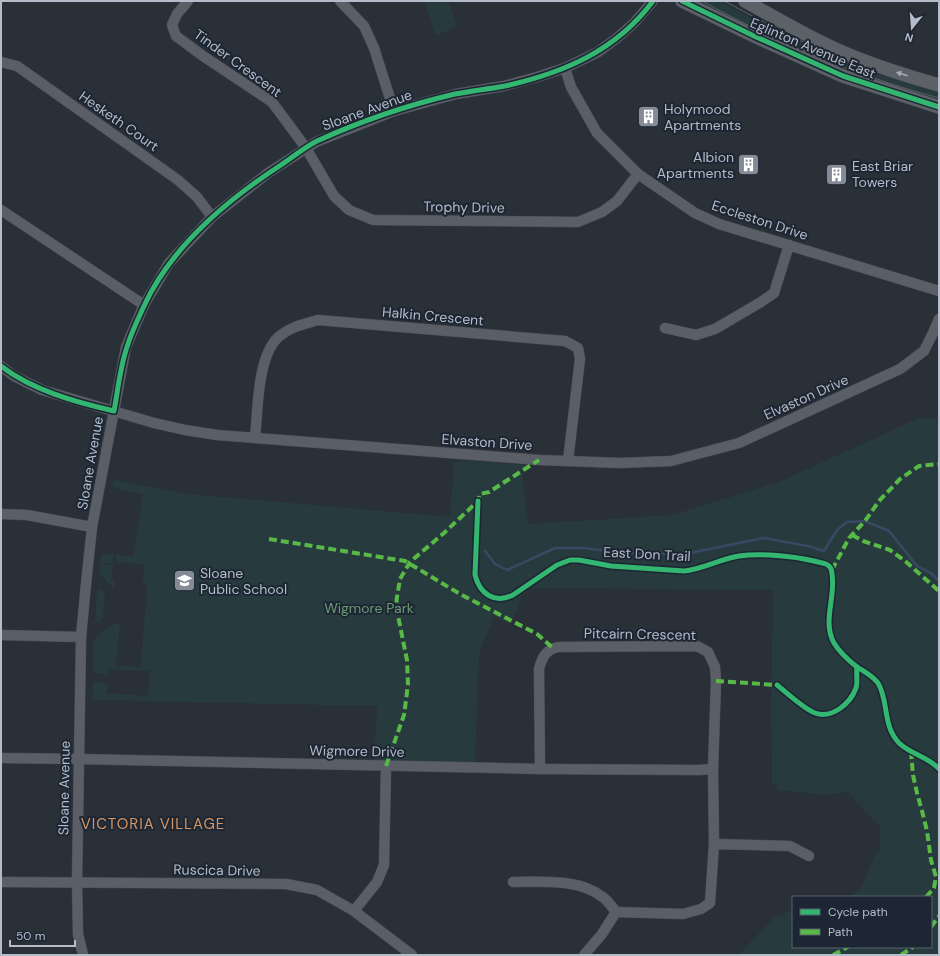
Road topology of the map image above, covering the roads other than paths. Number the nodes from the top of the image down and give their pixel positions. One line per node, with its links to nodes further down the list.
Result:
1 (188, 1): 11 (street, Tinder Crescent)
2 (340, 1): 10 (street)
3 (653, 1): 7 (street, Sloane Avenue)
4 (682, 1): 9 (main road, Eglinton Avenue East)
5 (745, 1): 8 (main road, Eglinton Avenue East, one-way to 5)
6 (1, 62): 14 (street, Hesketh Court)
7 (565, 68): 10 (street, Sloane Avenue); 12 (street, Eccleston Drive)
8 (939, 85)
9 (939, 107)
10 (394, 111): 11 (street, Sloane Avenue)
11 (306, 148): 12 (street, Trophy Drive); 14 (street, Sloane Avenue)
12 (638, 174): 15 (street, Eccleston Drive)
13 (1, 210): 17 (street)
14 (212, 217): 17 (street, Sloane Avenue)
15 (789, 245): 16 (street, Eccleston Drive); 19 (street)
16 (939, 291)
17 (144, 305): 21 (street, Sloane Avenue)
18 (939, 319): 23 (street, Elvaston Drive)
19 (665, 328)
20 (1, 366): 21 (street, Elvaston Drive)
21 (114, 411): 22 (street, Elvaston Drive); 25 (street, Sloane Avenue)
22 (255, 438): 23 (street, Elvaston Drive); 23 (street, Halkin Crescent)
23 (568, 462)
24 (1, 514): 25 (street)
25 (92, 527): 27 (street, Sloane Avenue)
26 (1, 635): 27 (street)
27 (81, 637): 29 (street, Sloane Avenue)
28 (1, 758): 29 (street, Wigmore Drive)
29 (78, 759): 30 (street, Wigmore Drive); 36 (street, Sloane Avenue)
30 (386, 766): 31 (street, Wigmore Drive); 38 (street)
31 (540, 769): 32 (street, Wigmore Drive); 32 (street, Pitcairn Crescent)
32 (713, 769): 33 (street, Pitcairn Crescent)
33 (714, 844): 34 (street); 39 (street)
34 (809, 856)
35 (1, 882): 36 (street, Ruscica Drive)
36 (77, 882): 38 (street, Ruscica Drive); 40 (street, Sloane Avenue)
37 (513, 882): 39 (street)
38 (354, 911): 41 (street, Ruscica Drive)
39 (616, 912): 42 (street)
40 (83, 955)
41 (412, 955)
42 (584, 955)

